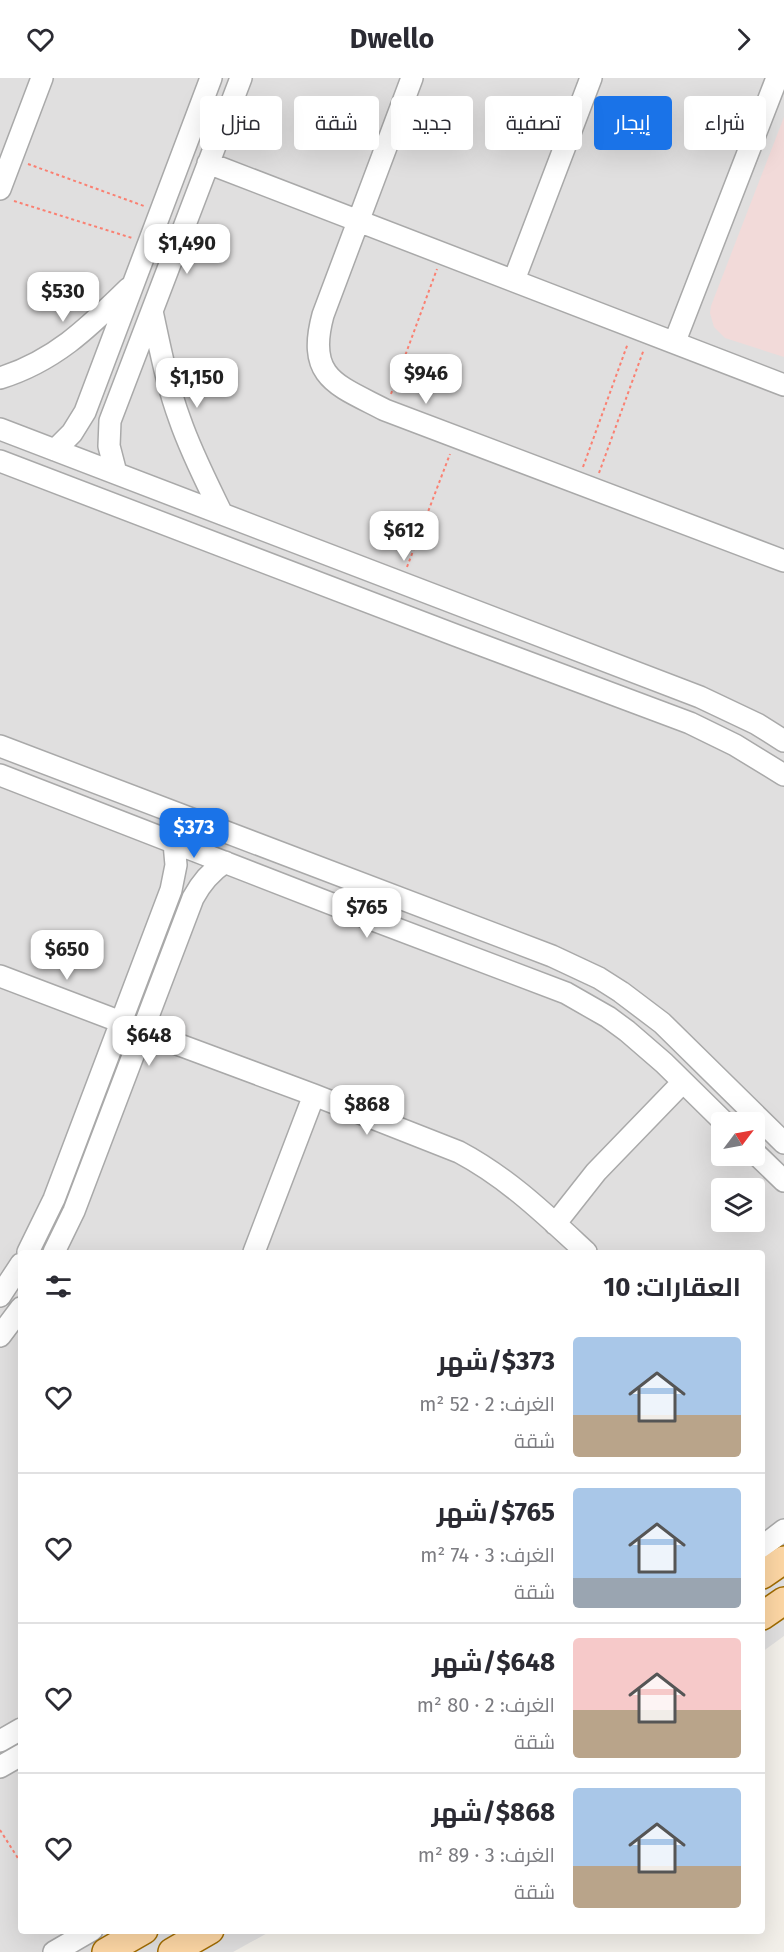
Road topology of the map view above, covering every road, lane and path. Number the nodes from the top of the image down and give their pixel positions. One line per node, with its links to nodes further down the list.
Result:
1 (42, 78): 7 (street)
2 (212, 78): 10 (street)
3 (241, 78): 8 (street)
4 (412, 78): 11 (street)
5 (591, 78): 14 (street)
6 (777, 78): 18 (street)
7 (12, 158): 9 (street); 10 (path)
8 (208, 163): 11 (street); 16 (street)
9 (6, 195): 12 (path)
10 (161, 212): 12 (street)
11 (358, 220): 13 (street); 21 (street)
12 (148, 244): 15 (street)
13 (443, 253): 14 (street); 21 (path)
14 (514, 280): 17 (street)
15 (134, 283): 19 (street); 22 (street)
16 (152, 311): 24 (street); 30 (street)
17 (642, 329): 18 (street); 29 (path); 29 (path)
18 (675, 341): 20 (street)
19 (0, 378)
20 (784, 385)
21 (385, 410): 25 (street)
22 (82, 417): 24 (street); 26 (street)
23 (0, 429): 26 (street)
24 (109, 429): 28 (street)
25 (456, 438): 29 (street); 32 (path)
26 (55, 450): 28 (street)
27 (0, 460): 34 (street)
28 (116, 473): 30 (street)
29 (586, 485): 31 (street)
30 (222, 514): 32 (street)
31 (784, 561)
32 (401, 582): 33 (street)
33 (465, 607): 34 (street); 35 (street)
34 (455, 636): 38 (street)
35 (784, 741)
36 (0, 746): 45 (street)
37 (0, 775): 39 (street)
38 (784, 775)
39 (33, 788): 40 (street); 41 (street)
40 (0, 790)
41 (174, 843): 42 (street); 43 (street)
42 (225, 862): 44 (street); 46 (street)
43 (175, 878): 44 (street); 48 (street)
44 (200, 886): 49 (street)
45 (377, 890): 46 (street); 53 (street)
46 (368, 918): 50 (street)
47 (0, 976): 48 (street)
48 (121, 1022): 57 (street)
49 (142, 1031): 51 (street); 58 (street)
50 (683, 1082): 52 (street); 56 (street)
51 (314, 1095): 56 (street); 59 (street)
52 (714, 1112)
53 (784, 1143)
54 (765, 1163): 55 (street)
55 (784, 1181)
56 (555, 1224): 60 (street)
57 (29, 1250)
58 (55, 1250)
59 (255, 1250)
60 (584, 1250)
61 (18, 1269): 62 (street)
62 (0, 1296)
63 (18, 1312): 64 (street)
64 (0, 1336)
65 (784, 1530): 66 (street)
66 (765, 1545)
67 (784, 1560): 68 (main road)
68 (765, 1573)
69 (784, 1601): 70 (main road)
70 (765, 1614)
71 (9, 1735): 72 (street)
72 (18, 1751)
73 (18, 1756): 74 (street)
74 (0, 1767)
75 (0, 1830): 76 (path)
76 (18, 1858)
77 (85, 1934): 80 (street)
78 (137, 1934): 81 (main road)
79 (203, 1934): 82 (main road)
80 (54, 1952)
81 (106, 1952)
82 (172, 1952)

